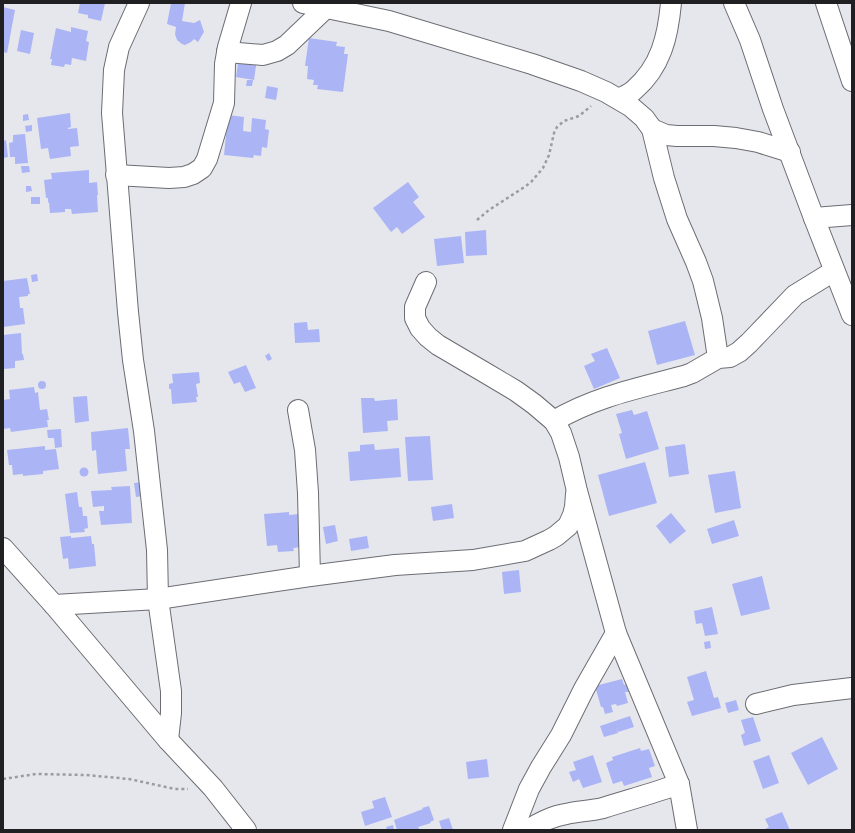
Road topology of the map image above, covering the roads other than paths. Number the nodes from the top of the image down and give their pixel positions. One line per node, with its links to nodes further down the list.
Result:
1 (139, 3): 16 (street)
2 (241, 3): 11 (street)
3 (303, 3): 8 (street)
4 (378, 3): 9 (street)
5 (671, 3): 13 (street)
6 (734, 3): 15 (street)
7 (826, 3): 10 (street)
8 (328, 6): 9 (street); 11 (street)
9 (389, 21): 13 (street)
10 (845, 33): 12 (street)
11 (227, 52): 16 (street)
12 (852, 81)
13 (612, 96): 14 (street)
14 (652, 129): 15 (street); 22 (street)
15 (790, 152): 18 (street)
16 (116, 174): 28 (street)
17 (852, 215): 18 (street)
18 (814, 218): 19 (street)
19 (834, 271): 21 (street); 22 (street)
20 (426, 282): 24 (street)
21 (852, 316)
22 (718, 358): 24 (street)
23 (298, 410): 27 (street)
24 (554, 421): 25 (street)
25 (577, 491): 27 (street); 30 (street)
26 (3, 548): 29 (street)
27 (310, 576): 28 (street)
28 (158, 599): 29 (street); 33 (street)
29 (54, 605): 33 (street)
30 (616, 633): 34 (street); 37 (street)
31 (852, 688): 32 (street)
32 (756, 704)
33 (168, 740): 36 (street)
34 (679, 784): 35 (street); 38 (street)
35 (681, 829)
36 (246, 830)
37 (514, 830)
38 (527, 830)

